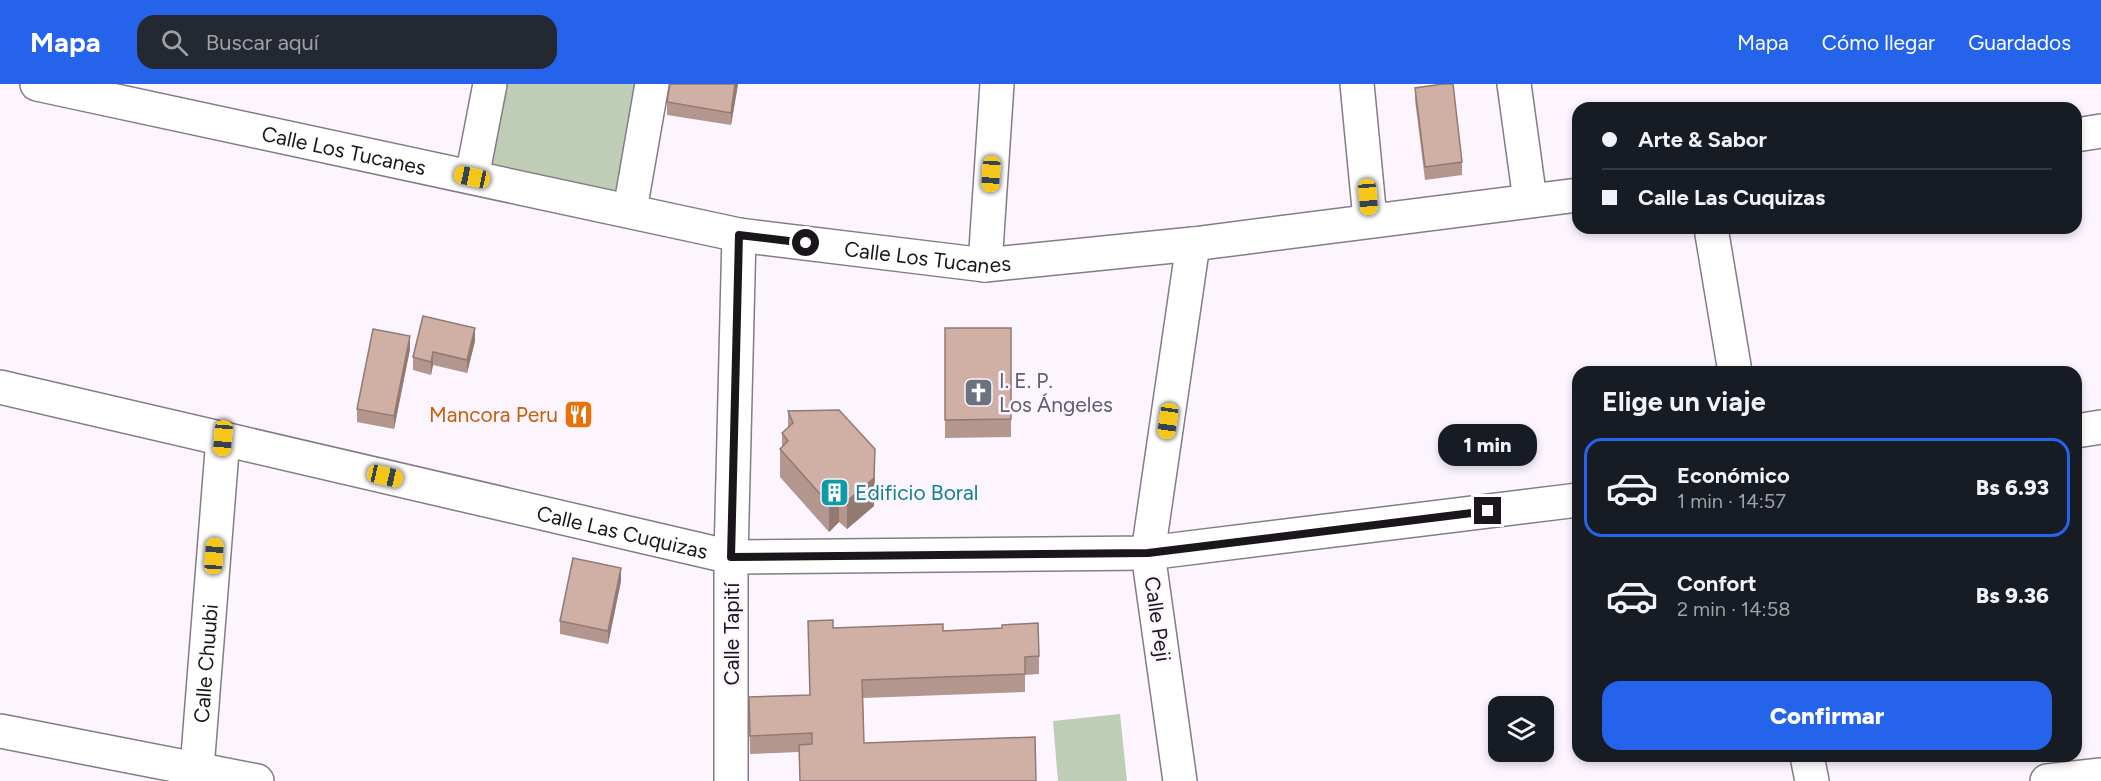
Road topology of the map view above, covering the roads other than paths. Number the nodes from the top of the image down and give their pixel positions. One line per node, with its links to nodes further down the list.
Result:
1 (37, 84): 9 (street, Calle Los Tucanes)
2 (490, 84): 9 (street)
3 (652, 84): 12 (street)
4 (998, 84): 17 (street)
5 (1358, 84): 13 (street)
6 (1514, 84): 11 (street)
7 (2101, 132): 8 (street)
8 (2082, 134)
9 (472, 177): 12 (street, Calle Los Tucanes)
10 (1572, 196): 11 (street, Calle Los Tucanes)
11 (1530, 200): 13 (street, Calle Los Tucanes)
12 (630, 210): 15 (street, Calle Los Tucanes)
13 (1370, 219): 16 (street, Calle Los Tucanes)
14 (1712, 234): 18 (street)
15 (739, 235): 17 (street, Calle Los Tucanes); 25 (street, Calle Tapití)
16 (1193, 244): 17 (street, Calle Los Tucanes); 24 (street, Calle Peji)
17 (985, 265)
18 (1734, 366)
19 (0, 387): 22 (street, Calle Las Cuquizas)
20 (2101, 427): 21 (street)
21 (2082, 430)
22 (223, 438): 25 (street, Calle Las Cuquizas); 29 (street, Calle Chuubi)
23 (1572, 501): 24 (street, Calle Las Cuquizas)
24 (1148, 553): 25 (street, Calle Las Cuquizas); 32 (street, Calle Peji)
25 (731, 557): 31 (street, Calle Tapití)
26 (0, 731): 29 (street)
27 (1808, 762): 33 (street)
28 (2101, 775): 34 (street)
29 (196, 776): 30 (street)
30 (257, 781)
31 (731, 781)
32 (1180, 781)
33 (1812, 781)
34 (2047, 781)

